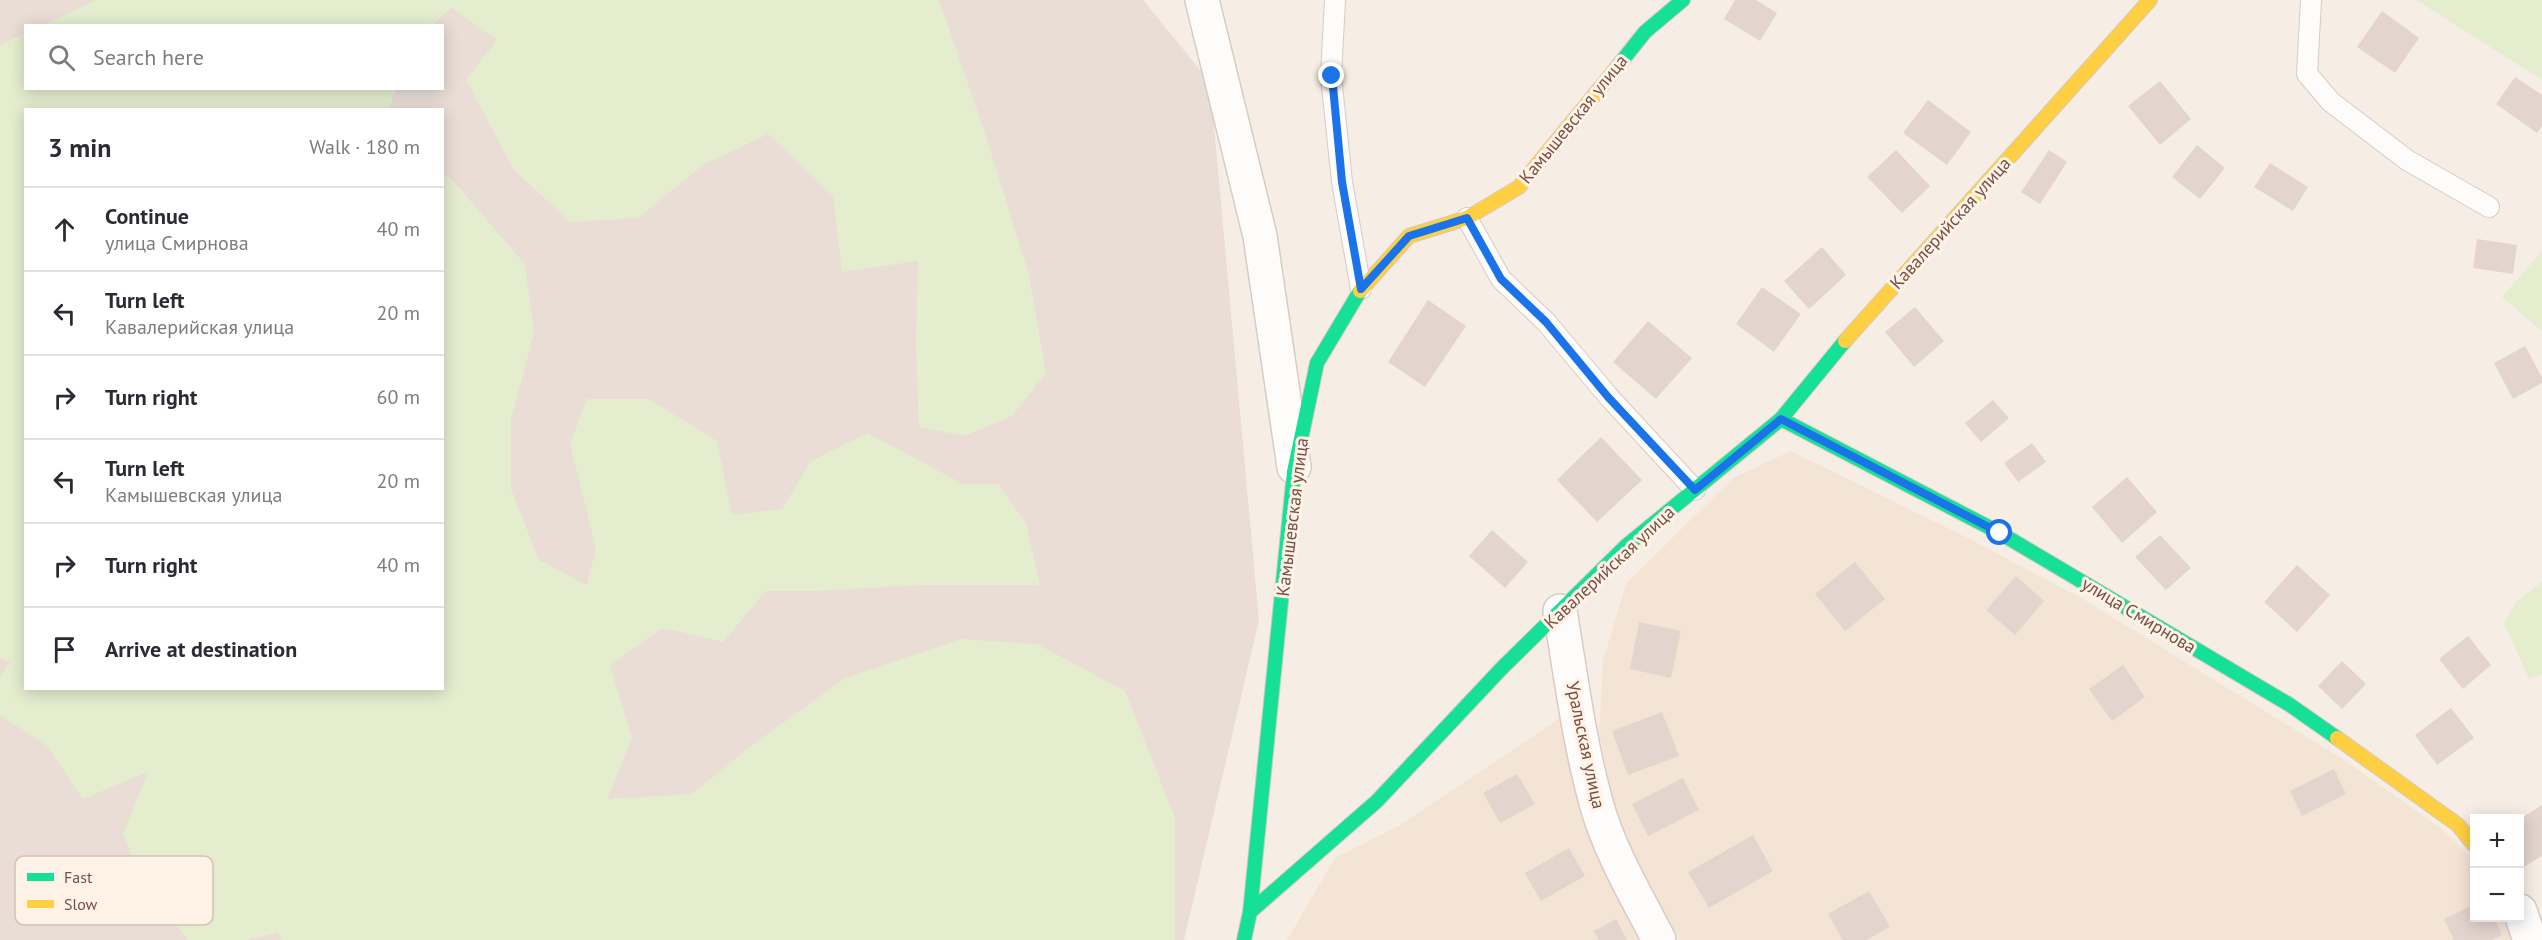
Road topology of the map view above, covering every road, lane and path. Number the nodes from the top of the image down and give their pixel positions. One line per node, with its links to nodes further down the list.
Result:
1 (1203, 0): 10 (street)
2 (1335, 0): 8 (lane)
3 (1683, 0): 7 (street, Камышевская улица)
4 (2150, 0): 9 (street, Кавалерийская улица)
5 (2311, 0): 6 (lane)
6 (2489, 207)
7 (1467, 218): 8 (street, Камышевская улица); 11 (lane)
8 (1361, 289): 10 (street, Камышевская улица)
9 (1781, 419): 11 (street, Кавалерийская улица); 13 (street, улица Смирнова)
10 (1294, 472): 14 (street, Камышевская улица)
11 (1695, 490): 12 (street, Кавалерийская улица)
12 (1560, 611): 14 (street, Кавалерийская улица); 17 (street, Уральская улица)
13 (2470, 839)
14 (1250, 912): 16 (street, Камышевская улица)
15 (2524, 922): 18 (street)
16 (1244, 940)
17 (1659, 940)
18 (2530, 940)

